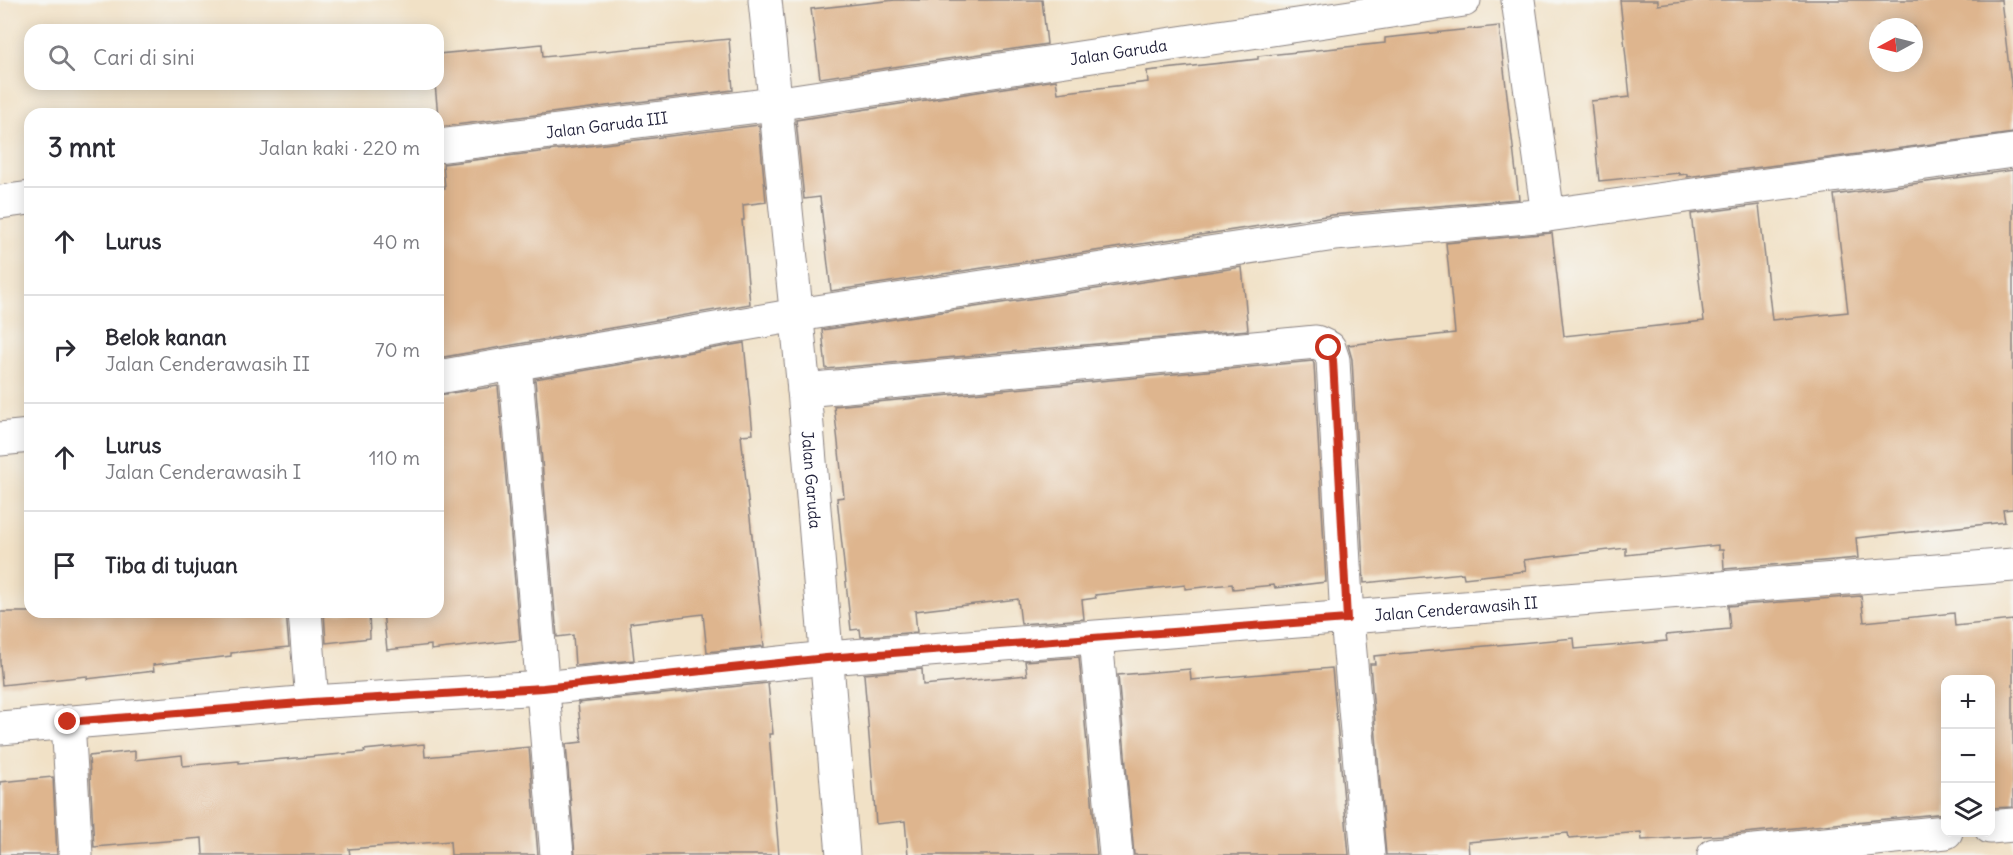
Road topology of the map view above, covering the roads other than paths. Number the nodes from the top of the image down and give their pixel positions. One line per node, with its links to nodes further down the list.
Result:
1 (765, 0): 4 (street, Jalan Garuda)
2 (1464, 0): 4 (street, Jalan Garuda)
3 (1518, 0): 9 (street)
4 (774, 104): 5 (street, Jalan Garuda III); 10 (street, Jalan Garuda)
5 (444, 145)
6 (2013, 151): 9 (street)
7 (24, 199): 8 (street)
8 (0, 202)
9 (1548, 215): 10 (street)
10 (797, 315): 11 (street); 13 (street, Jalan Garuda)
11 (515, 363): 12 (street); 21 (street)
12 (444, 376)
13 (804, 390): 18 (street); 20 (street, Jalan Garuda)
14 (24, 437): 15 (street)
15 (0, 439)
16 (2013, 566): 18 (street, Jalan Cenderawasih II)
17 (305, 618): 22 (street)
18 (1347, 619): 19 (street, Jalan Cenderawasih II); 32 (street)
19 (1096, 638): 20 (street, Jalan Cenderawasih II); 31 (street)
20 (826, 658): 21 (street, Jalan Cenderawasih II); 30 (street, Jalan Garuda)
21 (543, 688): 22 (street, Jalan Cenderawasih II); 29 (street)
22 (312, 702): 23 (street, Jalan Cenderawasih II)
23 (68, 722): 24 (street, Jalan Cenderawasih II); 28 (street)
24 (0, 728)
25 (2013, 825): 26 (street)
26 (1995, 827)
27 (1941, 832): 33 (street)
28 (76, 855)
29 (557, 855)
30 (843, 855)
31 (1116, 855)
32 (1368, 855)
33 (1714, 855)

